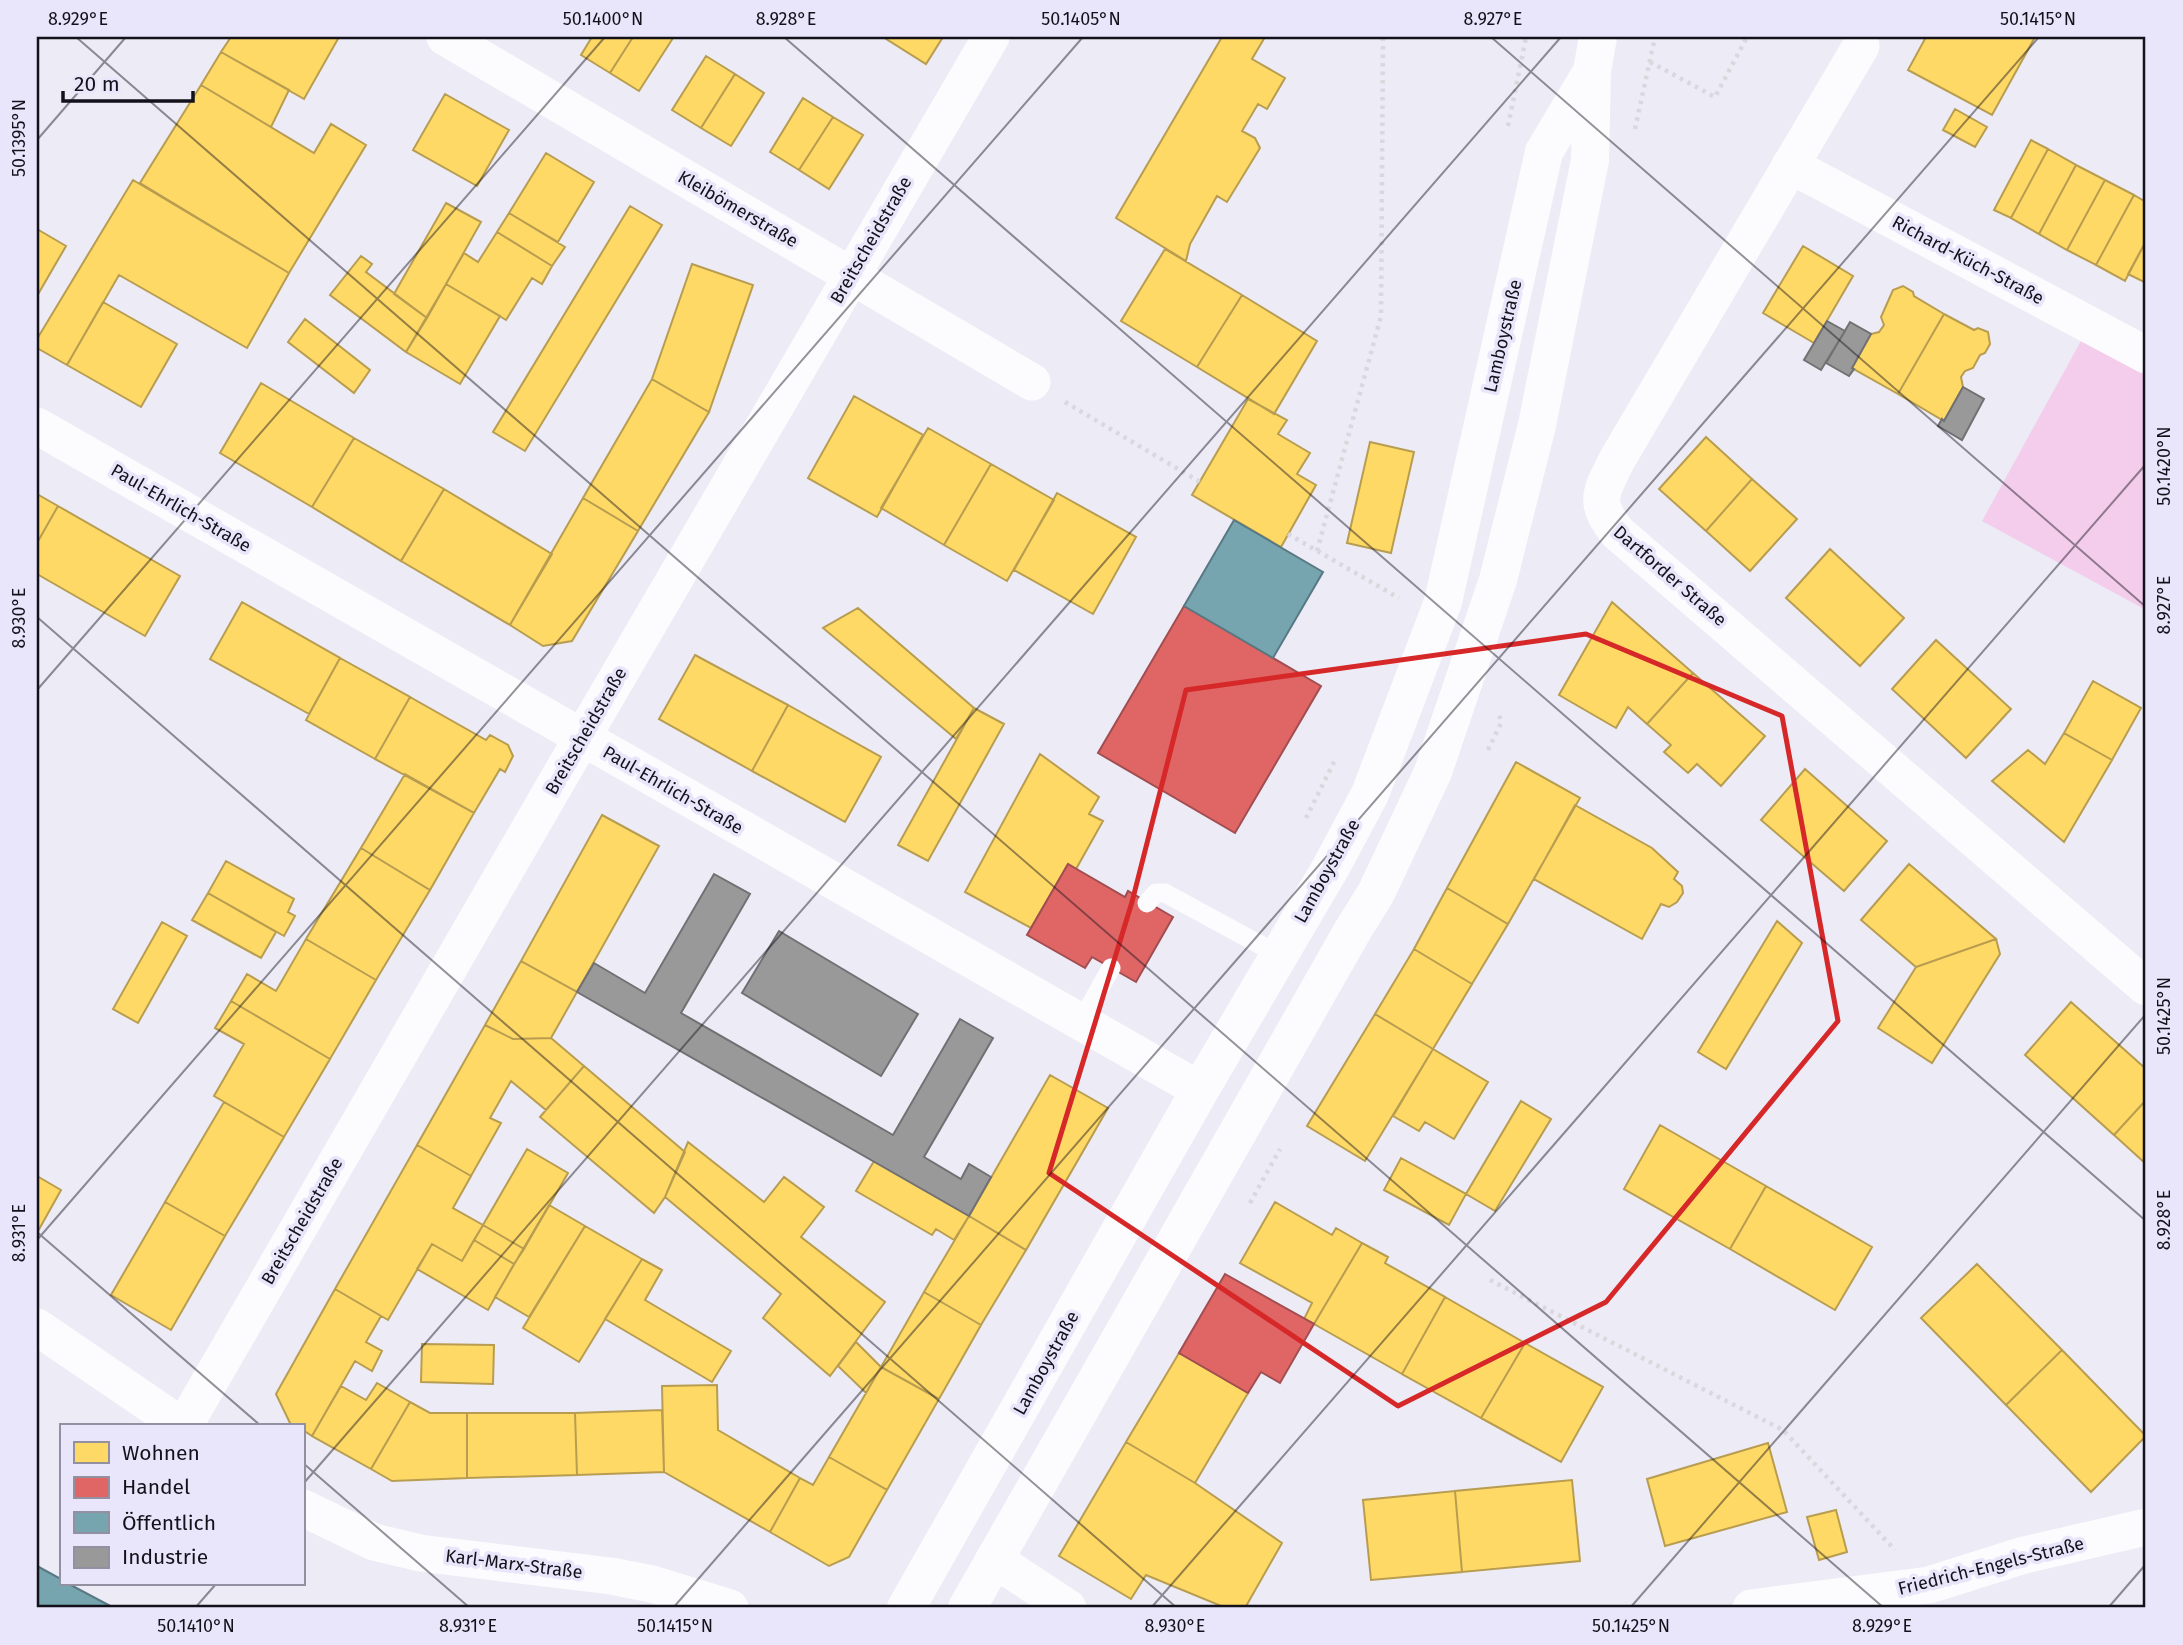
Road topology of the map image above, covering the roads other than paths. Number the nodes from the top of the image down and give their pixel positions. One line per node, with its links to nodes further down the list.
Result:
1 (444, 37): 6 (street, Kleibömerstraße)
2 (991, 37): 6 (street, Breitscheidstraße)
3 (1861, 46): 5 (street, Dartforder Straße)
4 (1595, 54): 12 (main road, Lamboystraße); 22 (main road, Lamboystraße)
5 (1790, 165): 7 (street, Richard-Küch-Straße); 14 (street, Dartforder Straße)
6 (851, 275): 8 (street, Kleibömerstraße); 10 (street, Breitscheidstraße)
7 (2146, 355)
8 (1032, 382)
9 (37, 426): 10 (street, Paul-Ehrlich-Straße)
10 (582, 738): 15 (street, Paul-Ehrlich-Straße); 19 (street, Breitscheidstraße)
11 (1147, 903): 12 (lane)
12 (1279, 955): 16 (main road, Lamboystraße)
13 (1111, 968): 15 (lane)
14 (2146, 987)
15 (1081, 1023): 16 (street, Paul-Ehrlich-Straße)
16 (1200, 1090): 25 (main road, Lamboystraße)
17 (37, 1327): 18 (street)
18 (180, 1424)
19 (184, 1424)
20 (304, 1508): 24 (street, Karl-Marx-Straße)
21 (2146, 1527): 23 (street, Friedrich-Engels-Straße)
22 (994, 1559): 26 (main road, Lamboystraße); 27 (street)
23 (1934, 1597): 28 (street, Friedrich-Engels-Straße)
24 (730, 1608)
25 (906, 1608)
26 (967, 1608)
27 (1068, 1608)
28 (1751, 1608)

